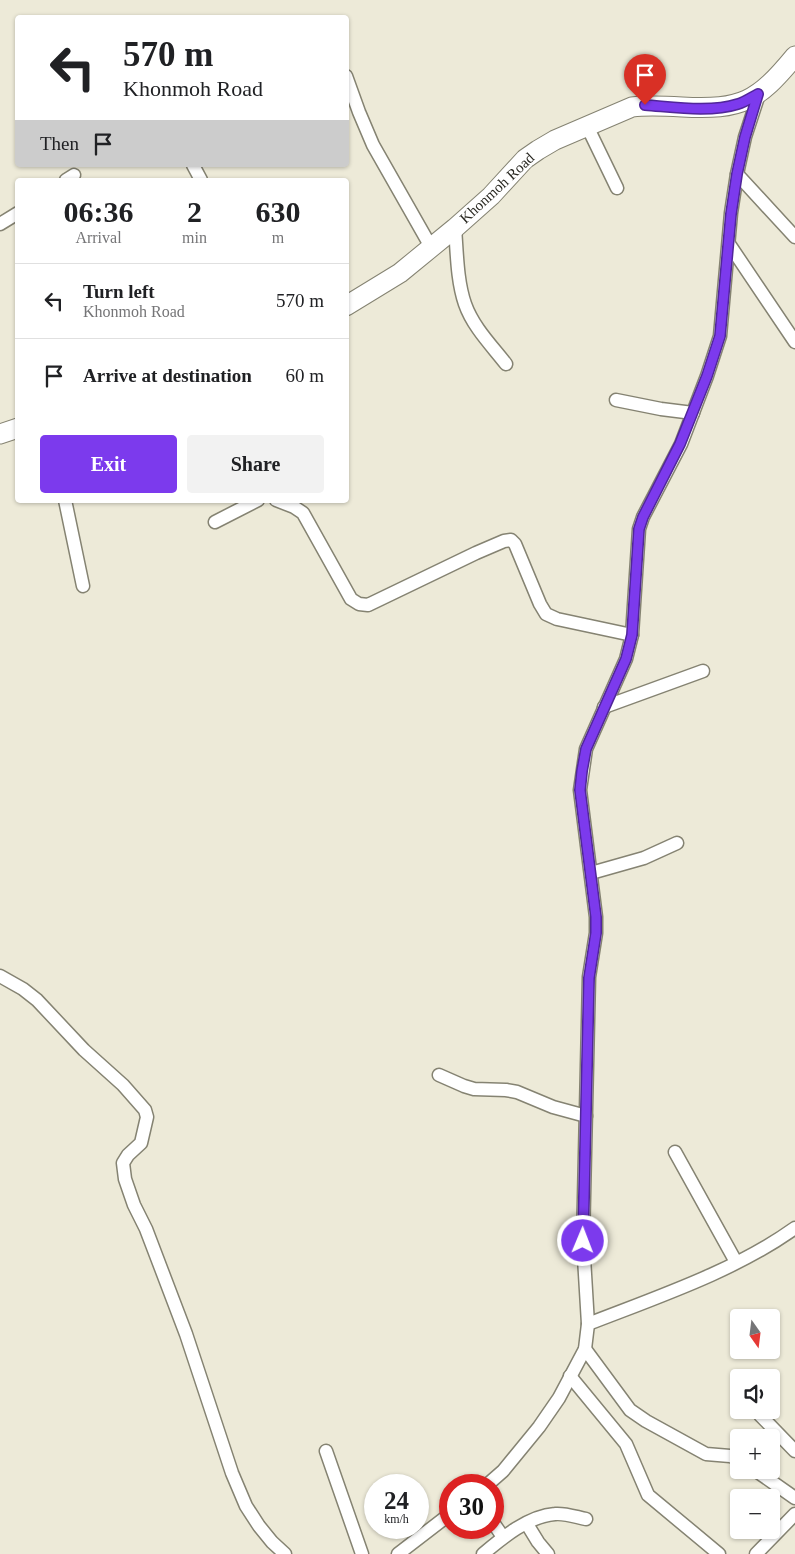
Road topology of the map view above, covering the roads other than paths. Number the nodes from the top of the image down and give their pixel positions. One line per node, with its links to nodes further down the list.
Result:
1 (795, 56): 3 (main road, Khonmoh Road)
2 (349, 85): 12 (street)
3 (758, 94): 4 (main road, Khonmoh Road); 5 (street)
4 (587, 126): 6 (street); 9 (main road, Khonmoh Road)
5 (737, 174): 10 (street); 11 (street)
6 (617, 188)
7 (15, 215): 8 (street)
8 (0, 224)
9 (454, 228): 12 (main road, Khonmoh Road); 15 (street)
10 (795, 238)
11 (730, 244): 14 (street); 17 (street)
12 (431, 247): 13 (main road, Khonmoh Road)
13 (349, 304)
14 (795, 342)
15 (506, 364)
16 (616, 400): 17 (street)
17 (693, 413): 25 (street)
18 (15, 429): 19 (main road)
19 (0, 434)
20 (66, 503): 24 (street)
21 (252, 503): 23 (street)
22 (284, 503): 25 (street)
23 (216, 522)
24 (83, 586)
25 (632, 635): 27 (street)
26 (704, 671): 27 (street)
27 (604, 707): 29 (street)
28 (677, 843): 29 (street)
29 (591, 873): 32 (street)
30 (0, 976): 52 (street)
31 (439, 1075): 32 (street)
32 (586, 1116): 36 (street)
33 (676, 1152): 35 (street)
34 (795, 1228): 35 (street)
35 (736, 1262): 36 (street)
36 (588, 1324): 37 (street)
37 (585, 1349): 38 (street); 42 (street)
38 (570, 1376): 43 (street); 57 (street)
39 (764, 1419): 41 (street)
40 (326, 1451): 53 (street)
41 (795, 1451)
42 (730, 1456)
43 (500, 1474)
44 (768, 1479): 45 (street)
45 (795, 1498)
46 (795, 1514): 58 (street)
47 (586, 1519): 49 (street)
48 (439, 1522): 54 (street)
49 (527, 1524): 50 (street); 56 (street)
50 (504, 1536)
51 (501, 1539): 55 (street)
52 (286, 1554)
53 (362, 1554)
54 (398, 1554)
55 (482, 1554)
56 (548, 1554)
57 (719, 1554)
58 (756, 1554)

